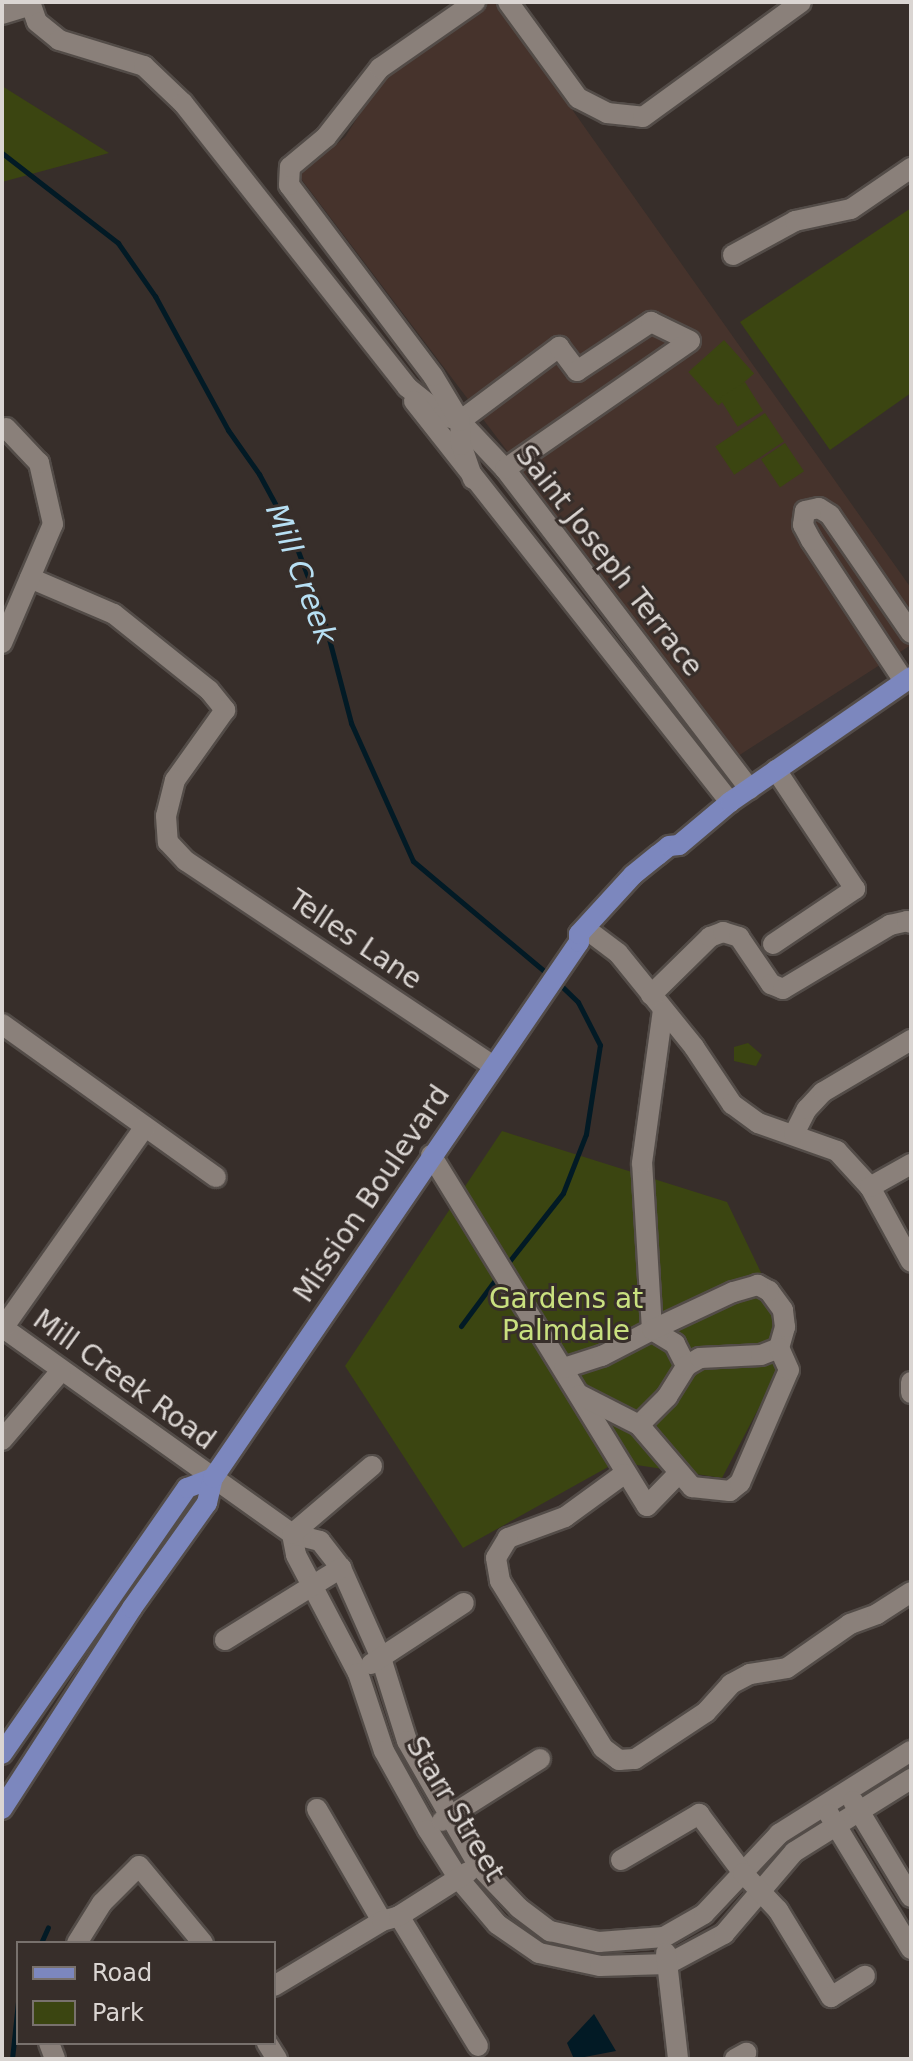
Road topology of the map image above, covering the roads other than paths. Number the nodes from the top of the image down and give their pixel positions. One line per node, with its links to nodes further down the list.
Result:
1 (475, 2): 9 (street)
2 (508, 2): 3 (street)
3 (801, 2)
4 (30, 4): 5 (street); 8 (street, Saint Joseph Terrace)
5 (2, 14)
6 (911, 168): 7 (street)
7 (733, 255)
8 (407, 387): 9 (street, Saint Joseph Terrace); 12 (street, Saint Joseph Terrace)
9 (460, 421): 11 (street, Saint Joseph Terrace); 11 (street); 12 (street)
10 (6, 428): 13 (street)
11 (505, 469): 16 (street, Saint Joseph Terrace)
12 (473, 479): 17 (street, Saint Joseph Terrace)
13 (30, 578): 15 (street); 28 (street, Telles Lane)
14 (911, 633): 18 (street)
15 (2, 643)
16 (645, 652): 17 (street); 20 (street, Saint Joseph Terrace)
17 (622, 668): 21 (street, Saint Joseph Terrace)
18 (909, 680): 19 (main road, Mission Boulevard)
19 (776, 770): 20 (main road, Mission Boulevard); 23 (street)
20 (750, 789): 21 (main road, Mission Boulevard)
21 (730, 802): 24 (main road, Mission Boulevard)
22 (911, 923): 25 (street)
23 (773, 944)
24 (579, 945): 25 (street); 28 (main road, Mission Boulevard)
25 (657, 1003): 30 (street); 37 (street)
26 (2, 1024): 29 (street)
27 (911, 1040): 30 (street)
28 (493, 1066): 31 (main road, Mission Boulevard)
29 (145, 1127): 33 (street); 36 (street)
30 (794, 1134): 34 (street)
31 (431, 1155): 40 (street); 50 (main road, Mission Boulevard)
32 (911, 1164): 34 (street)
33 (216, 1177)
34 (870, 1187): 35 (street)
35 (911, 1262)
36 (3, 1327): 41 (street, Mill Creek Road)
37 (652, 1330): 38 (street); 39 (street); 40 (street)
38 (779, 1348): 39 (street); 48 (street)
39 (686, 1366): 45 (street)
40 (564, 1368): 44 (street)
41 (61, 1371): 46 (street); 50 (street, Mill Creek Road)
42 (911, 1382): 43 (street)
43 (911, 1393)
44 (580, 1395): 45 (street); 49 (street)
45 (639, 1425): 48 (street)
46 (2, 1440)
47 (372, 1466): 51 (street)
48 (679, 1473): 49 (street)
49 (624, 1474): 54 (street)
50 (213, 1478): 51 (street, Starr Street); 60 (main road, Mission Boulevard); 65 (main road, Mission Boulevard)
51 (292, 1534): 52 (street, Starr Street); 53 (street, Starr Street)
52 (341, 1568): 53 (street); 57 (street, Starr Street)
53 (314, 1586): 56 (street); 58 (street, Starr Street)
54 (911, 1592)
55 (464, 1603): 57 (street)
56 (225, 1640)
57 (381, 1658): 58 (street); 68 (street, Starr Street)
58 (358, 1673): 70 (street, Starr Street)
59 (911, 1751): 63 (street, Starr Street)
60 (2, 1754)
61 (540, 1759): 68 (street)
62 (911, 1779): 67 (street, Starr Street)
63 (847, 1789): 64 (street, Starr Street); 67 (street)
64 (822, 1804): 69 (street); 73 (street, Starr Street)
65 (2, 1809)
66 (317, 1809): 77 (street)
67 (859, 1810): 69 (street, Starr Street); 76 (street)
68 (451, 1816): 70 (street); 72 (street, Starr Street)
69 (835, 1824): 75 (street, Starr Street); 81 (street)
70 (428, 1830): 74 (street, Starr Street)
71 (621, 1860): 73 (street)
72 (478, 1865): 74 (street); 78 (street, Starr Street)
73 (743, 1873): 75 (street); 78 (street, Starr Street)
74 (459, 1879): 77 (street); 82 (street, Starr Street)
75 (761, 1889): 82 (street, Starr Street); 83 (street)
76 (911, 1897)
77 (391, 1919): 84 (street); 85 (street)
78 (664, 1937): 82 (street)
79 (78, 1941): 80 (street)
80 (201, 1941)
81 (911, 1949)
82 (668, 1964): 86 (street)
83 (865, 1976)
84 (276, 1985)
85 (478, 2046)
86 (678, 2059)

